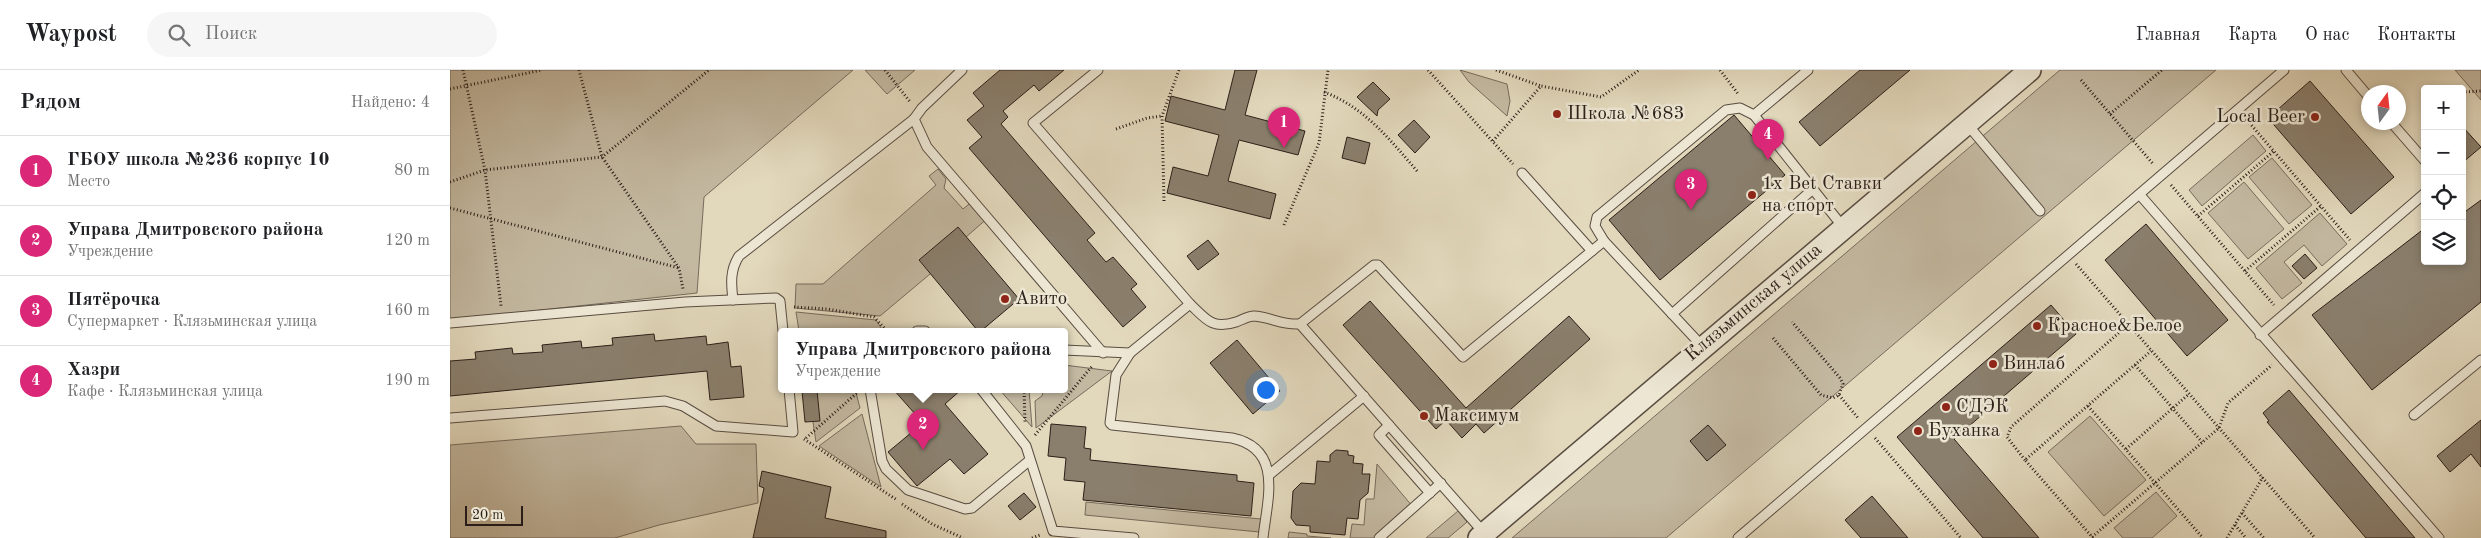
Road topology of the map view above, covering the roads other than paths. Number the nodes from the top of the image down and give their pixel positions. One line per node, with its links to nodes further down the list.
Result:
1 (962, 70): 9 (lane)
2 (1098, 70): 22 (lane)
3 (1808, 70): 8 (lane)
4 (2030, 70): 10 (street, Клязьминская улица)
5 (2284, 70): 15 (lane)
6 (2346, 70): 7 (lane)
7 (2361, 88)
8 (1754, 115): 14 (lane); 19 (lane)
9 (916, 116): 21 (lane); 30 (lane)
10 (1966, 124): 17 (lane); 18 (street, Клязьминская улица)
11 (2398, 130): 12 (lane)
12 (2421, 156)
13 (1522, 173): 20 (lane)
14 (1813, 189): 18 (lane); 23 (lane)
15 (2140, 195): 27 (lane); 48 (lane)
16 (2421, 196): 27 (lane)
17 (2040, 211)
18 (1843, 227): 28 (street, Клязьминская улица)
19 (1604, 241): 20 (lane); 23 (lane)
20 (1592, 251): 25 (lane)
21 (733, 300): 24 (lane); 26 (lane)
22 (1190, 304): 25 (lane); 31 (lane)
23 (1672, 314): 28 (lane)
24 (450, 323)
25 (1300, 324): 36 (lane)
26 (783, 328)
27 (2260, 335): 49 (lane)
28 (1703, 347): 44 (street, Клязьминская улица)
29 (1068, 350): 30 (lane)
30 (1103, 353): 31 (lane)
31 (1130, 353): 41 (lane)
32 (2481, 360): 37 (lane)
33 (789, 393): 38 (lane)
34 (871, 393): 40 (lane)
35 (984, 393): 40 (lane)
36 (1364, 396): 39 (lane); 41 (lane)
37 (2414, 415)
38 (450, 418)
39 (1389, 424): 42 (lane); 43 (lane)
40 (1030, 460): 45 (lane)
41 (1269, 475): 46 (lane)
42 (1441, 484): 43 (lane); 44 (lane)
43 (1430, 493): 47 (lane)
44 (1482, 536)
45 (1134, 538)
46 (1263, 538)
47 (1379, 538)
48 (1738, 538)
49 (2439, 538)

